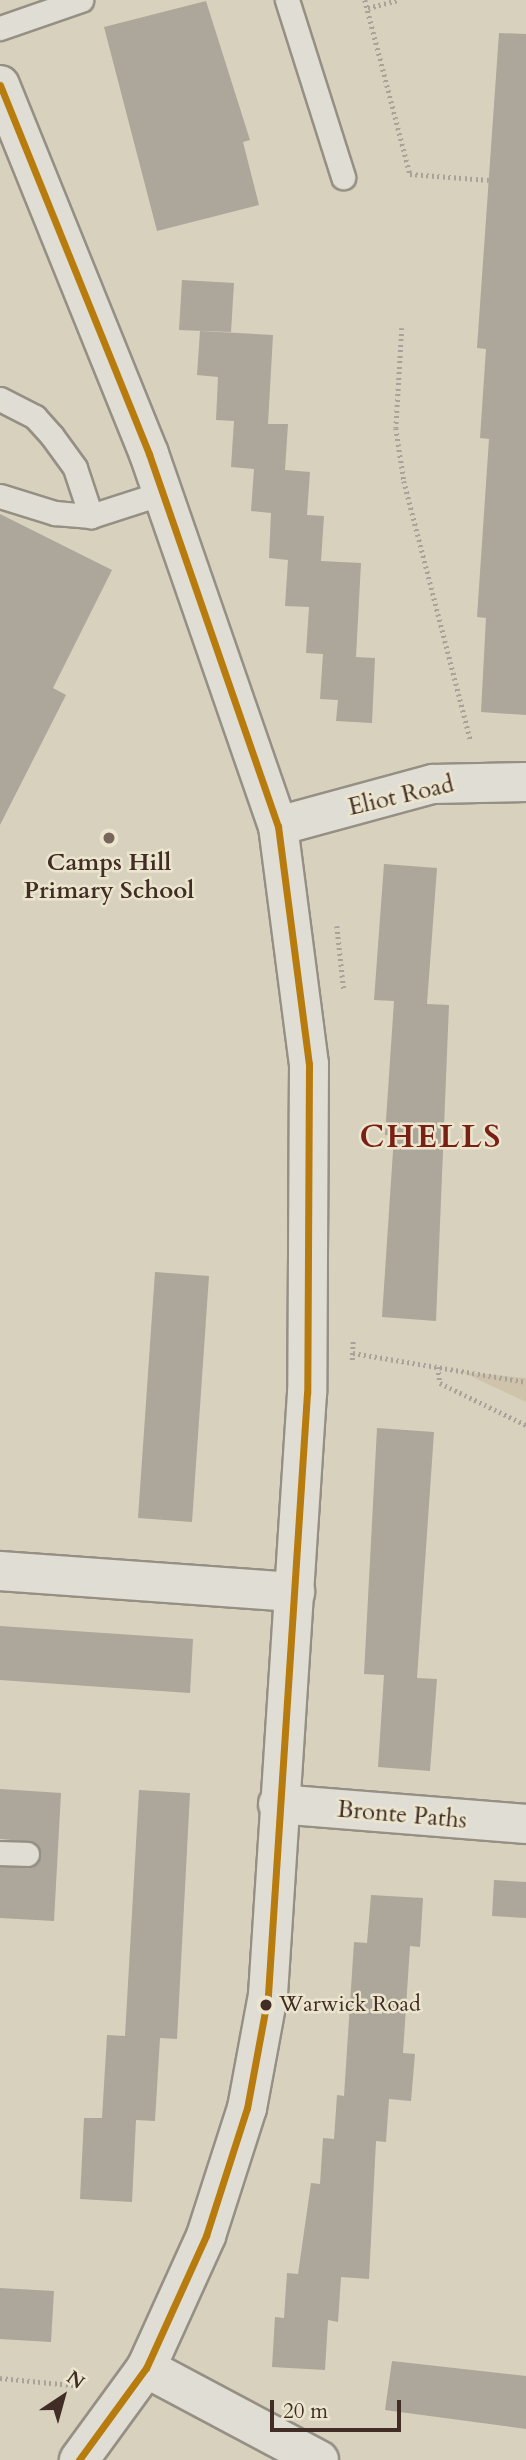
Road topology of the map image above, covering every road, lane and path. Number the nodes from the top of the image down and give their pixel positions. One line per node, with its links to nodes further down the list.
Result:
1 (81, 0): 6 (lane)
2 (287, 0): 8 (lane)
3 (365, 0): 5 (path)
4 (397, 0): 5 (path)
5 (368, 8): 9 (path)
6 (0, 28)
7 (0, 85): 12 (street)
8 (343, 177)
9 (489, 180)
10 (402, 328): 15 (path)
11 (0, 399): 14 (lane)
12 (162, 493): 14 (lane); 17 (street)
13 (0, 496): 14 (lane)
14 (91, 516)
15 (481, 780): 16 (street, Eliot Road); 17 (street, Eliot Road)
16 (526, 782)
17 (278, 826): 23 (street)
18 (353, 1353): 19 (path)
19 (438, 1367): 20 (path); 21 (path)
20 (526, 1382)
21 (526, 1425)
22 (0, 1571): 23 (street)
23 (295, 1592): 24 (street)
24 (278, 1804): 25 (street, Bronte Paths); 28 (street)
25 (526, 1824)
26 (0, 1853): 27 (lane)
27 (27, 1854)
28 (146, 2368): 30 (street); 32 (street)
29 (0, 2378): 30 (path)
30 (122, 2401): 31 (street)
31 (79, 2460)
32 (319, 2460)

